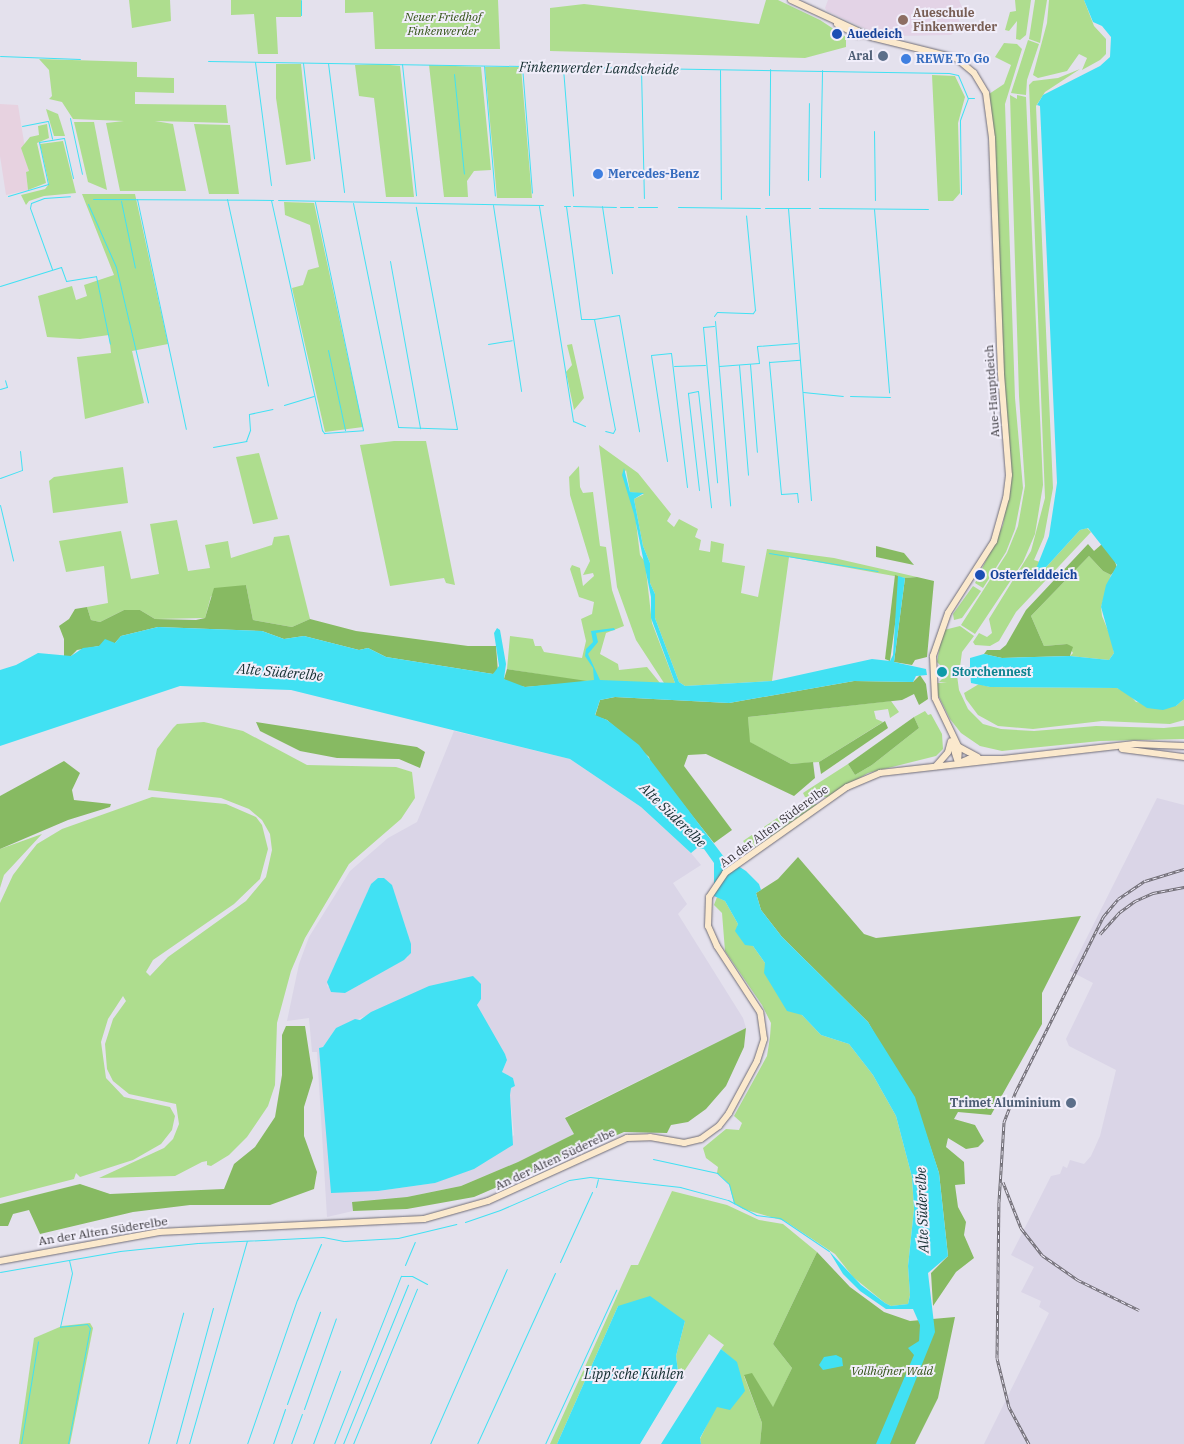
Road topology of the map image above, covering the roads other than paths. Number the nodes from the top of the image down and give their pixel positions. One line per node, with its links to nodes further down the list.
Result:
1 (791, 0): 2 (main road)
2 (831, 19): 3 (main road); 3 (main road)
3 (867, 35): 4 (main road, Aue-Hauptdeich)
4 (951, 739): 5 (main road); 11 (main road); 12 (main road)
5 (958, 746): 9 (main road); 11 (main road)
6 (1184, 746): 7 (main road)
7 (1121, 748): 8 (main road); 10 (main road)
8 (1184, 757)
9 (981, 758): 10 (main road); 11 (main road)
10 (1002, 759): 11 (main road)
11 (958, 764): 12 (main road, An der Alten Süderelbe)
12 (936, 766): 13 (main road, An der Alten Süderelbe)
13 (0, 1261)

